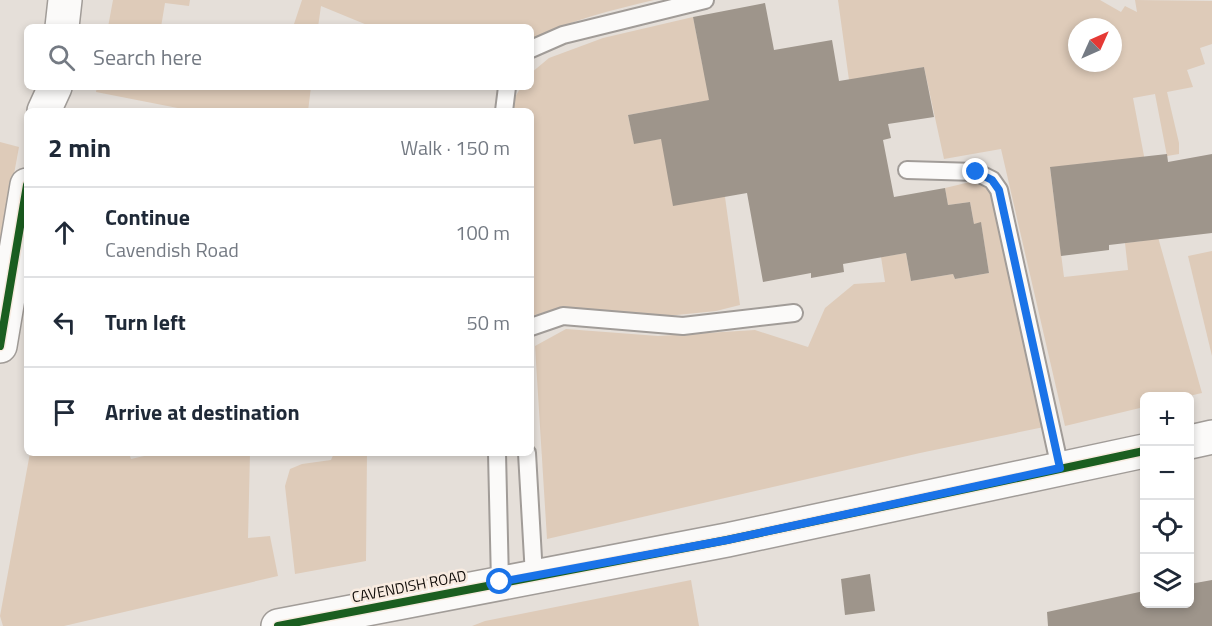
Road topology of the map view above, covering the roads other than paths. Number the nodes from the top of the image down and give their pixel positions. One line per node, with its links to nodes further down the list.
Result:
1 (65, 0): 3 (street)
2 (705, 0): 4 (lane)
3 (62, 24)
4 (534, 48)
5 (54, 90): 7 (street)
6 (507, 90): 8 (lane)
7 (45, 108)
8 (504, 108)
9 (907, 170): 19 (lane)
10 (24, 203): 13 (street)
11 (794, 312): 12 (lane)
12 (534, 326)
13 (0, 346)
14 (1212, 437): 15 (street)
15 (1194, 441)
16 (1140, 452): 19 (street, CAVENDISH ROAD)
17 (497, 456): 21 (lane)
18 (527, 456): 20 (lane)
19 (1060, 468): 20 (street, CAVENDISH ROAD)
20 (534, 576): 21 (street, CAVENDISH ROAD)
21 (500, 582): 22 (street, CAVENDISH ROAD)
22 (395, 614): 23 (street, CAVENDISH ROAD)
23 (278, 626)

